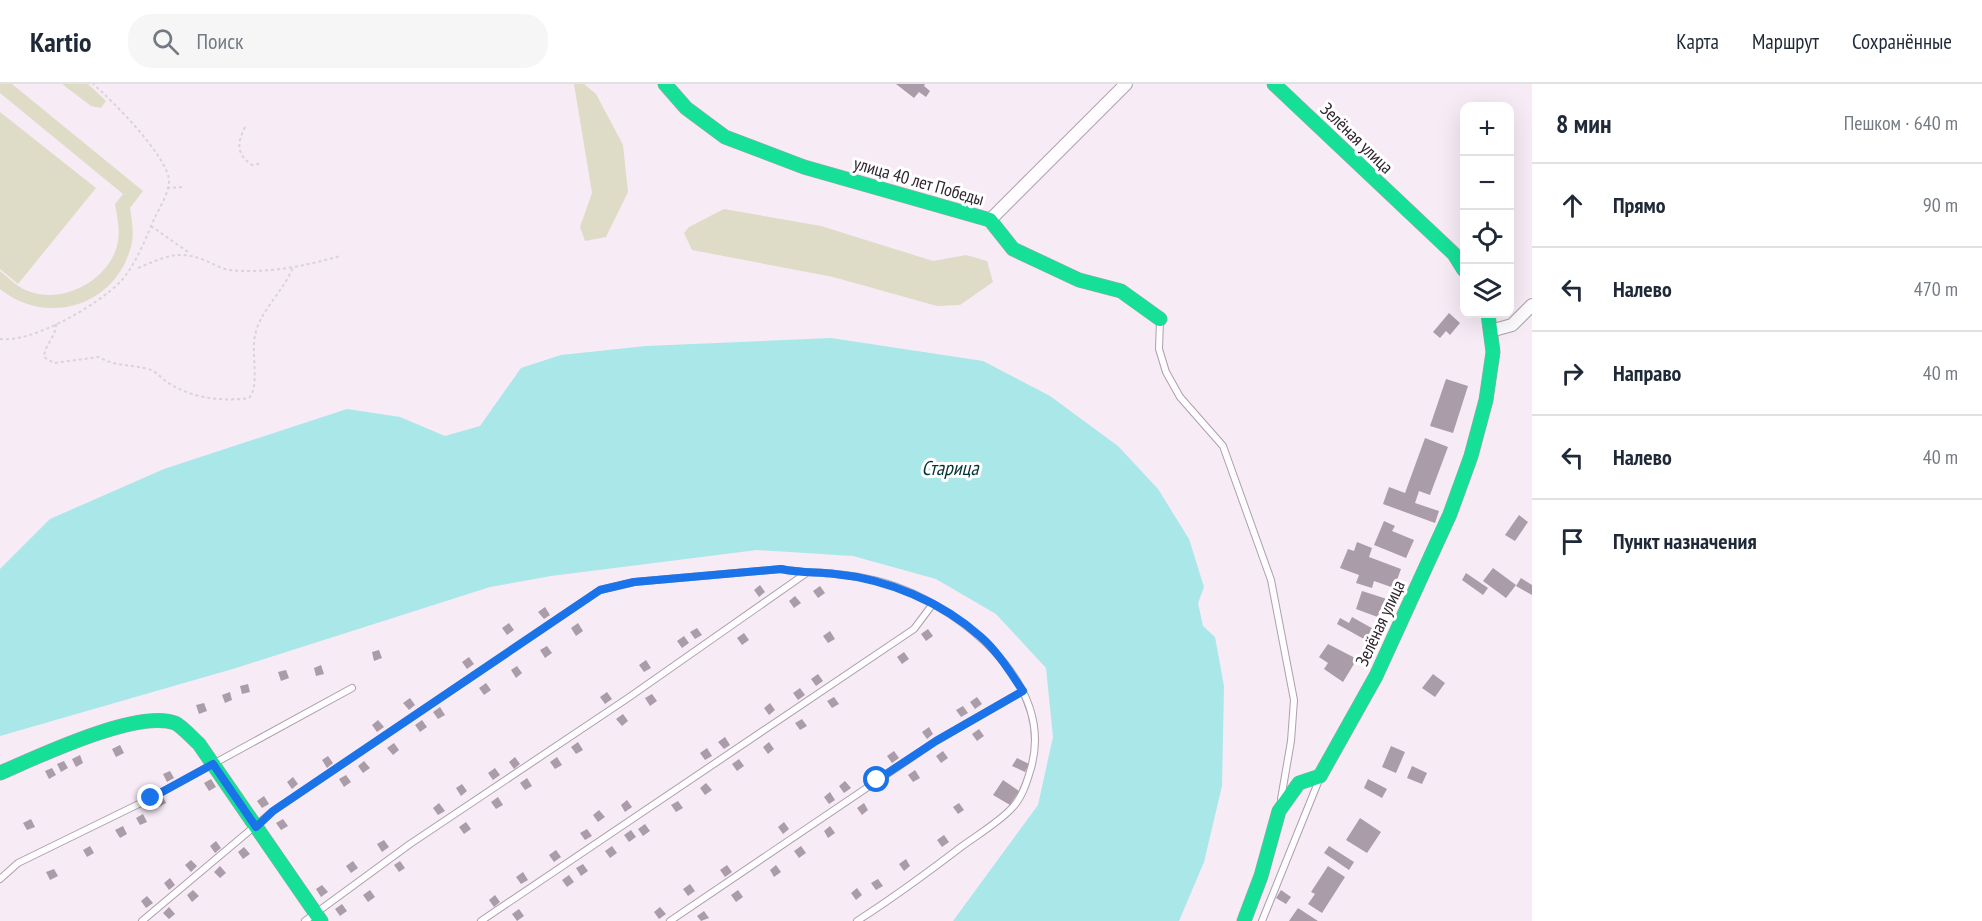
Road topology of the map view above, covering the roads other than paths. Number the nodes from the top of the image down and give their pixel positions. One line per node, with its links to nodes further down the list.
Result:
1 (665, 84): 4 (street, улица 40 лет Победы)
2 (1126, 84): 4 (street)
3 (1274, 84): 5 (street, Зелёная улица)
4 (990, 220): 8 (street, улица 40 лет Победы)
5 (1460, 264)
6 (1532, 305): 9 (street)
7 (1490, 318): 9 (street, Зелёная улица)
8 (1160, 319): 17 (lane)
9 (1494, 330): 16 (street, Зелёная улица)
10 (805, 574): 11 (lane); 18 (lane); 20 (lane)
11 (932, 605): 13 (lane); 22 (lane)
12 (352, 688): 14 (lane)
13 (1023, 691): 23 (lane); 24 (lane)
14 (213, 764): 15 (street); 18 (street); 19 (lane)
15 (0, 773)
16 (1320, 776): 17 (street); 26 (lane)
17 (1279, 811): 25 (street)
18 (256, 827): 20 (street); 21 (lane)
19 (0, 879)
20 (314, 918)
21 (142, 921)
22 (481, 921)
23 (670, 921)
24 (857, 921)
25 (1244, 921)
26 (1262, 921)

